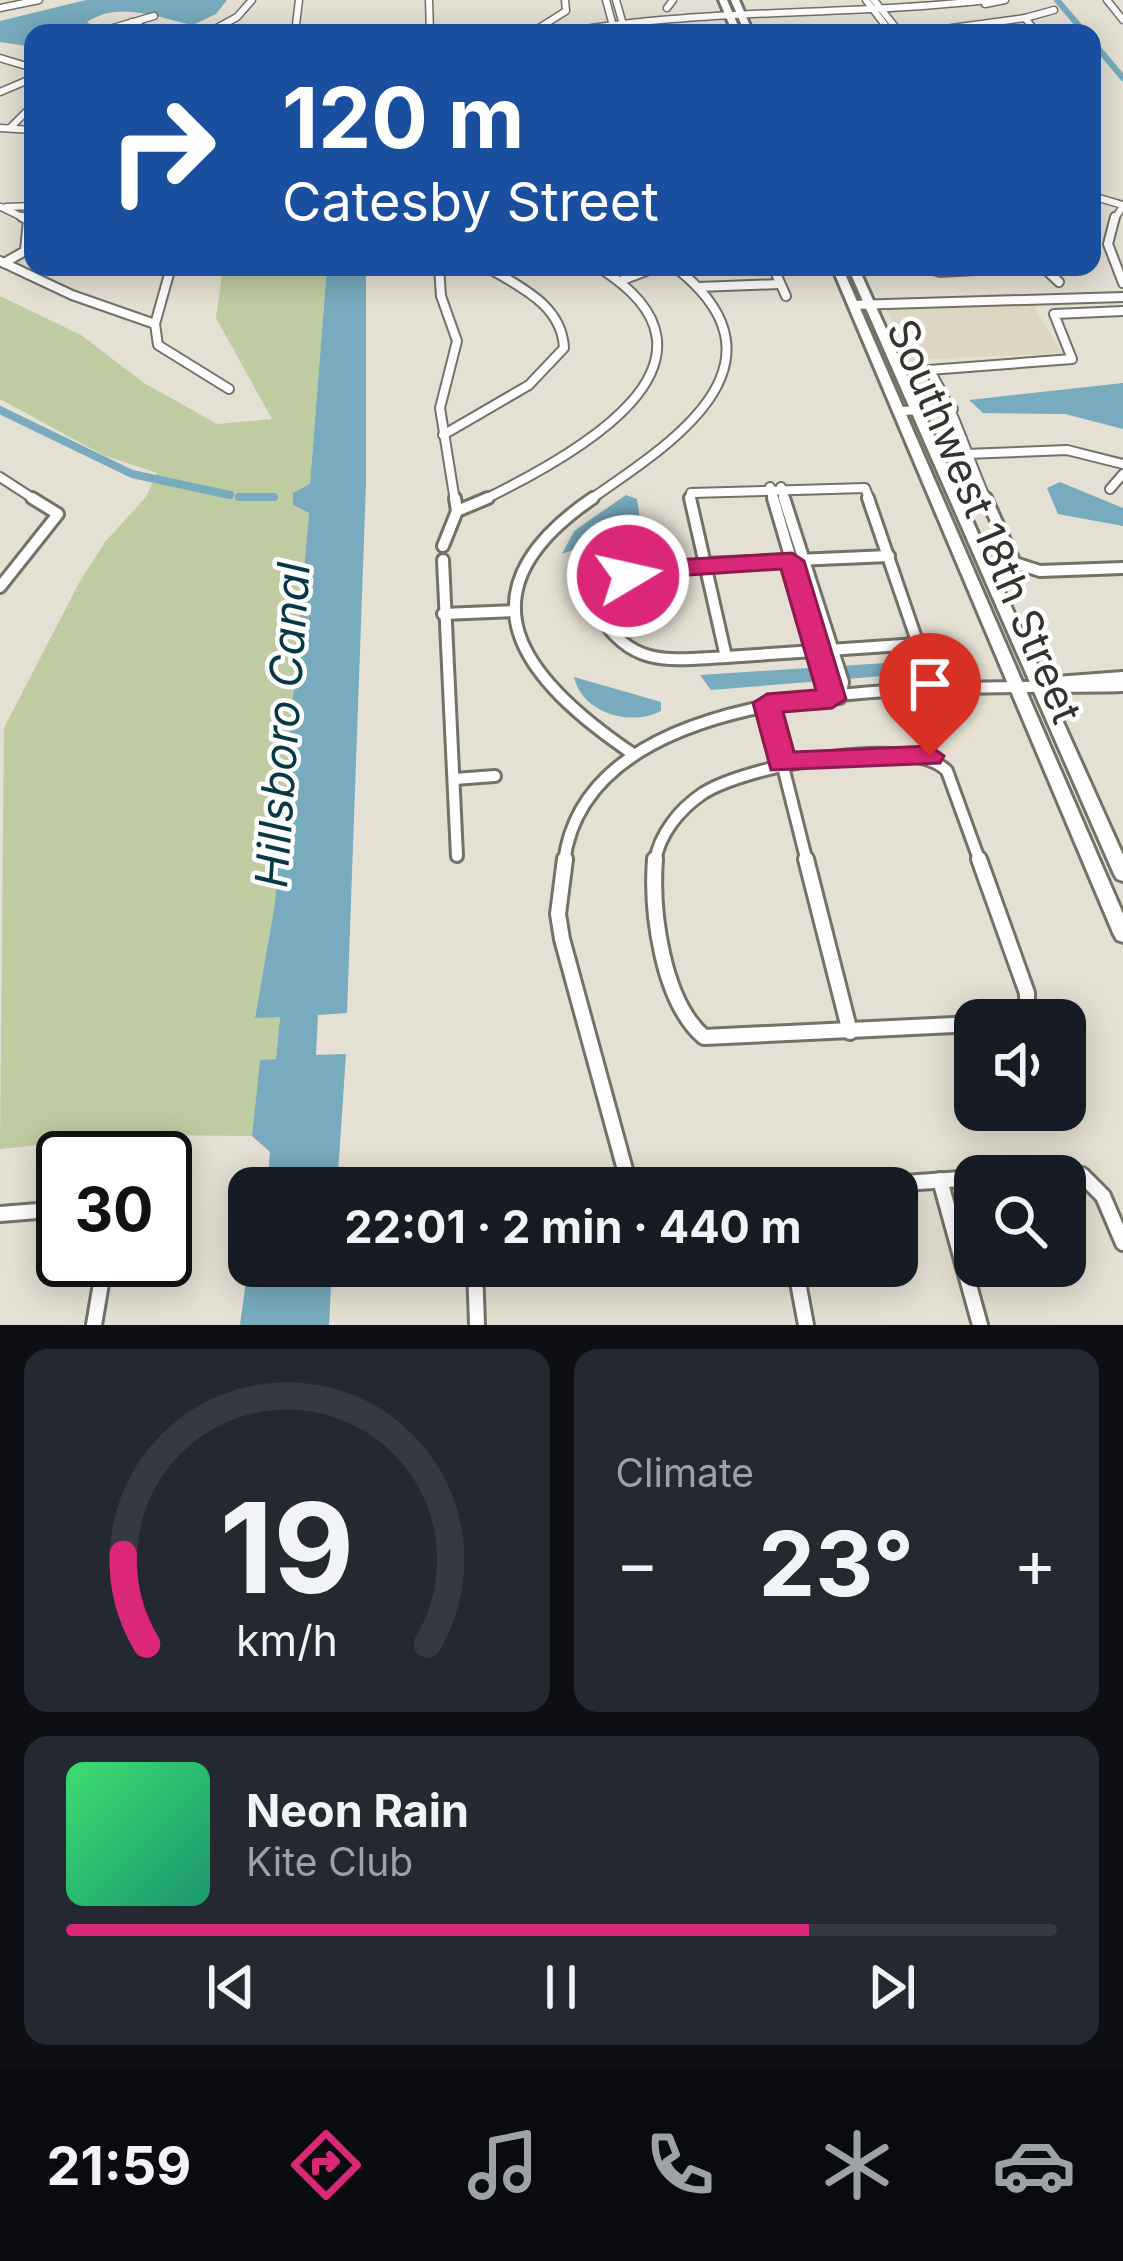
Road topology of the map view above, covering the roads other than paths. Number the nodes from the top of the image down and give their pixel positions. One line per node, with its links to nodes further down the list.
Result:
1 (39, 0): 13 (street)
2 (252, 0): 26 (street)
3 (565, 0): 27 (street)
4 (606, 0): 22 (street)
5 (616, 0): 23 (street)
6 (673, 0): 14 (street)
7 (723, 0): 18 (main road)
8 (735, 0): 18 (main road)
9 (870, 0): 16 (street)
10 (988, 0): 16 (street)
11 (1005, 0): 16 (street)
12 (1107, 0): 20 (street)
13 (0, 8)
14 (668, 8)
15 (1054, 10): 19 (street)
16 (881, 14): 18 (street); 31 (street); 32 (street)
17 (154, 16): 21 (street)
18 (737, 18): 23 (street); 29 (main road); 30 (main road)
19 (1025, 18): 33 (street); 34 (street)
20 (1123, 20)
21 (132, 22): 24 (street); 25 (street)
22 (612, 22): 23 (street); 28 (street)
23 (622, 22)
24 (125, 24)
25 (136, 24)
26 (224, 24)
27 (545, 24)
28 (603, 24)
29 (737, 24)
30 (742, 24)
31 (886, 24)
32 (892, 24)
33 (981, 24)
34 (1030, 24)
35 (1123, 205): 51 (street)
36 (32, 276): 60 (street)
37 (168, 276): 60 (street)
38 (440, 276): 64 (street)
39 (500, 276): 64 (street)
40 (612, 276): 49 (street)
41 (622, 276): 49 (street)
42 (627, 276): 49 (street)
43 (685, 276): 54 (street)
44 (776, 276): 52 (street)
45 (841, 276): 58 (main road, Southwest 18th Street)
46 (858, 276): 57 (main road, Southwest 18th Street)
47 (926, 276): 53 (street)
48 (1051, 276): 50 (street)
49 (617, 279): 71 (street)
50 (1059, 282)
51 (1123, 283)
52 (779, 284): 54 (street); 55 (street)
53 (928, 285)
54 (698, 287): 79 (street)
55 (785, 296)
56 (1123, 297): 57 (street)
57 (870, 304): 58 (street); 63 (main road, Southwest 18th Street)
58 (853, 305): 63 (main road, Southwest 18th Street)
59 (1123, 311): 62 (street)
60 (155, 324): 61 (street)
61 (229, 389)
62 (952, 406): 63 (street); 65 (street)
63 (906, 408): 85 (main road, Southwest 18th Street); 86 (main road, Southwest 18th Street)
64 (443, 435): 71 (street)
65 (966, 454): 66 (street); 77 (street)
66 (1123, 464)
67 (1123, 474): 70 (street)
68 (0, 477): 78 (street)
69 (775, 487): 73 (street); 75 (street); 76 (street)
70 (1110, 489)
71 (457, 511): 72 (street)
72 (443, 546)
73 (890, 556): 75 (street); 82 (street)
74 (443, 560): 80 (street)
75 (796, 561): 76 (street); 82 (street); 83 (street)
76 (705, 566): 81 (street); 81 (street)
77 (1123, 568)
78 (0, 586)
79 (515, 610): 80 (street); 89 (street)
80 (442, 614): 92 (street)
81 (725, 657): 83 (street)
82 (835, 657): 83 (street); 87 (street)
83 (821, 658): 87 (street)
84 (1123, 682): 85 (street)
85 (1039, 686): 86 (street); 94 (main road, Southwest 18th Street)
86 (1018, 689): 87 (street); 95 (main road, Southwest 18th Street)
87 (836, 698): 88 (street)
88 (767, 703): 89 (street); 90 (street)
89 (633, 754): 99 (street)
90 (782, 763): 96 (street); 98 (street); 98 (street)
91 (495, 776): 92 (street)
92 (454, 778): 93 (street)
93 (457, 856)
94 (1123, 874)
95 (1123, 935)
96 (1028, 999)
97 (954, 1025): 98 (street)
98 (850, 1032)
99 (624, 1167)
100 (1086, 1176): 106 (street)
101 (954, 1179): 102 (street)
102 (940, 1180): 103 (street); 113 (street)
103 (918, 1182)
104 (36, 1211): 105 (street)
105 (0, 1214)
106 (1123, 1243)
107 (100, 1287): 110 (street)
108 (476, 1287): 111 (street)
109 (799, 1287): 112 (street)
110 (94, 1325)
111 (477, 1325)
112 (806, 1325)
113 (980, 1325)

